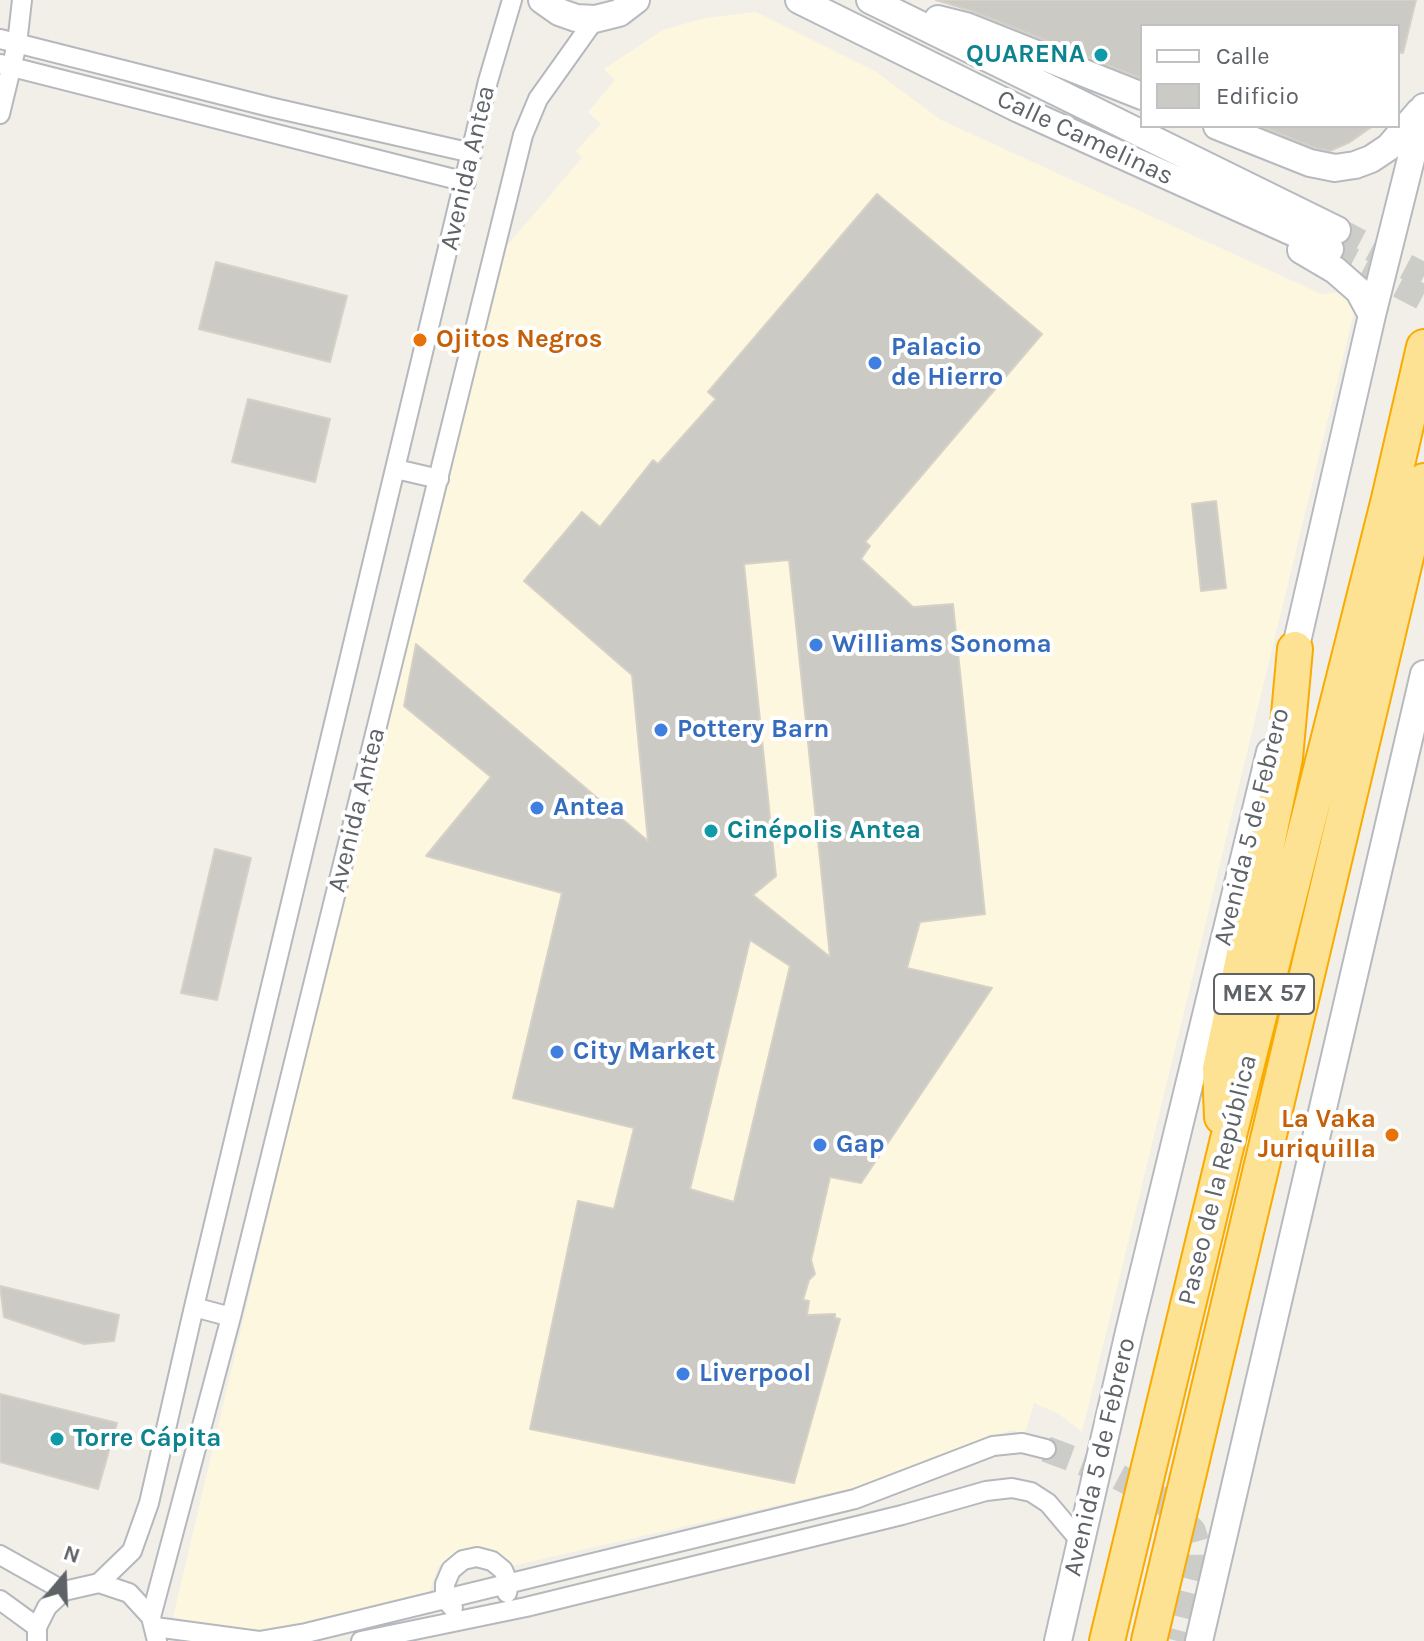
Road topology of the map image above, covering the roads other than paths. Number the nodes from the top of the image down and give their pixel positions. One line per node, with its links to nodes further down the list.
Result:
1 (22, 0): 8 (street)
2 (512, 0): 17 (street, Avenida Antea)
3 (542, 0): 7 (main road)
4 (636, 0): 7 (main road)
5 (799, 0): 13 (main road, Calle Camelinas)
6 (877, 3): 10 (main road); 13 (main road, Calle Camelinas)
7 (595, 19): 22 (street, Avenida Antea)
8 (9, 42): 9 (street); 12 (street)
9 (6, 66): 14 (street); 16 (street)
10 (1140, 95)
11 (1424, 106): 15 (main road); 19 (main road, Avenida 5 de Febrero)
12 (270, 107): 16 (street); 17 (street)
13 (1019, 109): 19 (main road)
14 (0, 114)
15 (1222, 128)
16 (264, 131): 18 (street)
17 (472, 153): 18 (street, Avenida Antea)
18 (466, 182): 21 (street, Avenida Antea)
19 (1372, 315): 24 (main road, Avenida 5 de Febrero)
20 (1424, 347): 26 (highway, Paseo de la República / MEX 57)
21 (396, 469): 22 (street); 27 (street, Avenida Antea)
22 (439, 479): 28 (street, Avenida Antea)
23 (1424, 481): 47 (highway, Paseo de la República / MEX 57)
24 (1295, 649): 26 (highway); 30 (main road, Avenida 5 de Febrero)
25 (1424, 674): 48 (main road)
26 (1228, 1139): 32 (highway, Paseo de la República / MEX 57)
27 (194, 1307): 28 (street); 33 (street, Avenida Antea)
28 (231, 1317): 40 (street, Avenida Antea)
29 (1046, 1449): 34 (street)
30 (1081, 1542): 38 (street); 44 (main road, Avenida 5 de Febrero)
31 (0, 1555): 35 (street)
32 (1127, 1557): 45 (highway); 46 (highway, Paseo de la República / MEX 57)
33 (99, 1583): 35 (street); 40 (street)
34 (509, 1584): 36 (street); 36 (street); 38 (street)
35 (64, 1591): 41 (street)
36 (445, 1599): 39 (street); 42 (street)
37 (0, 1600): 41 (street)
38 (502, 1611): 39 (street)
39 (462, 1620): 43 (street)
40 (154, 1628): 42 (street)
41 (37, 1634)
42 (307, 1637)
43 (361, 1641)
44 (1058, 1641)
45 (1093, 1641)
46 (1107, 1641)
47 (1149, 1641)
48 (1199, 1641)

